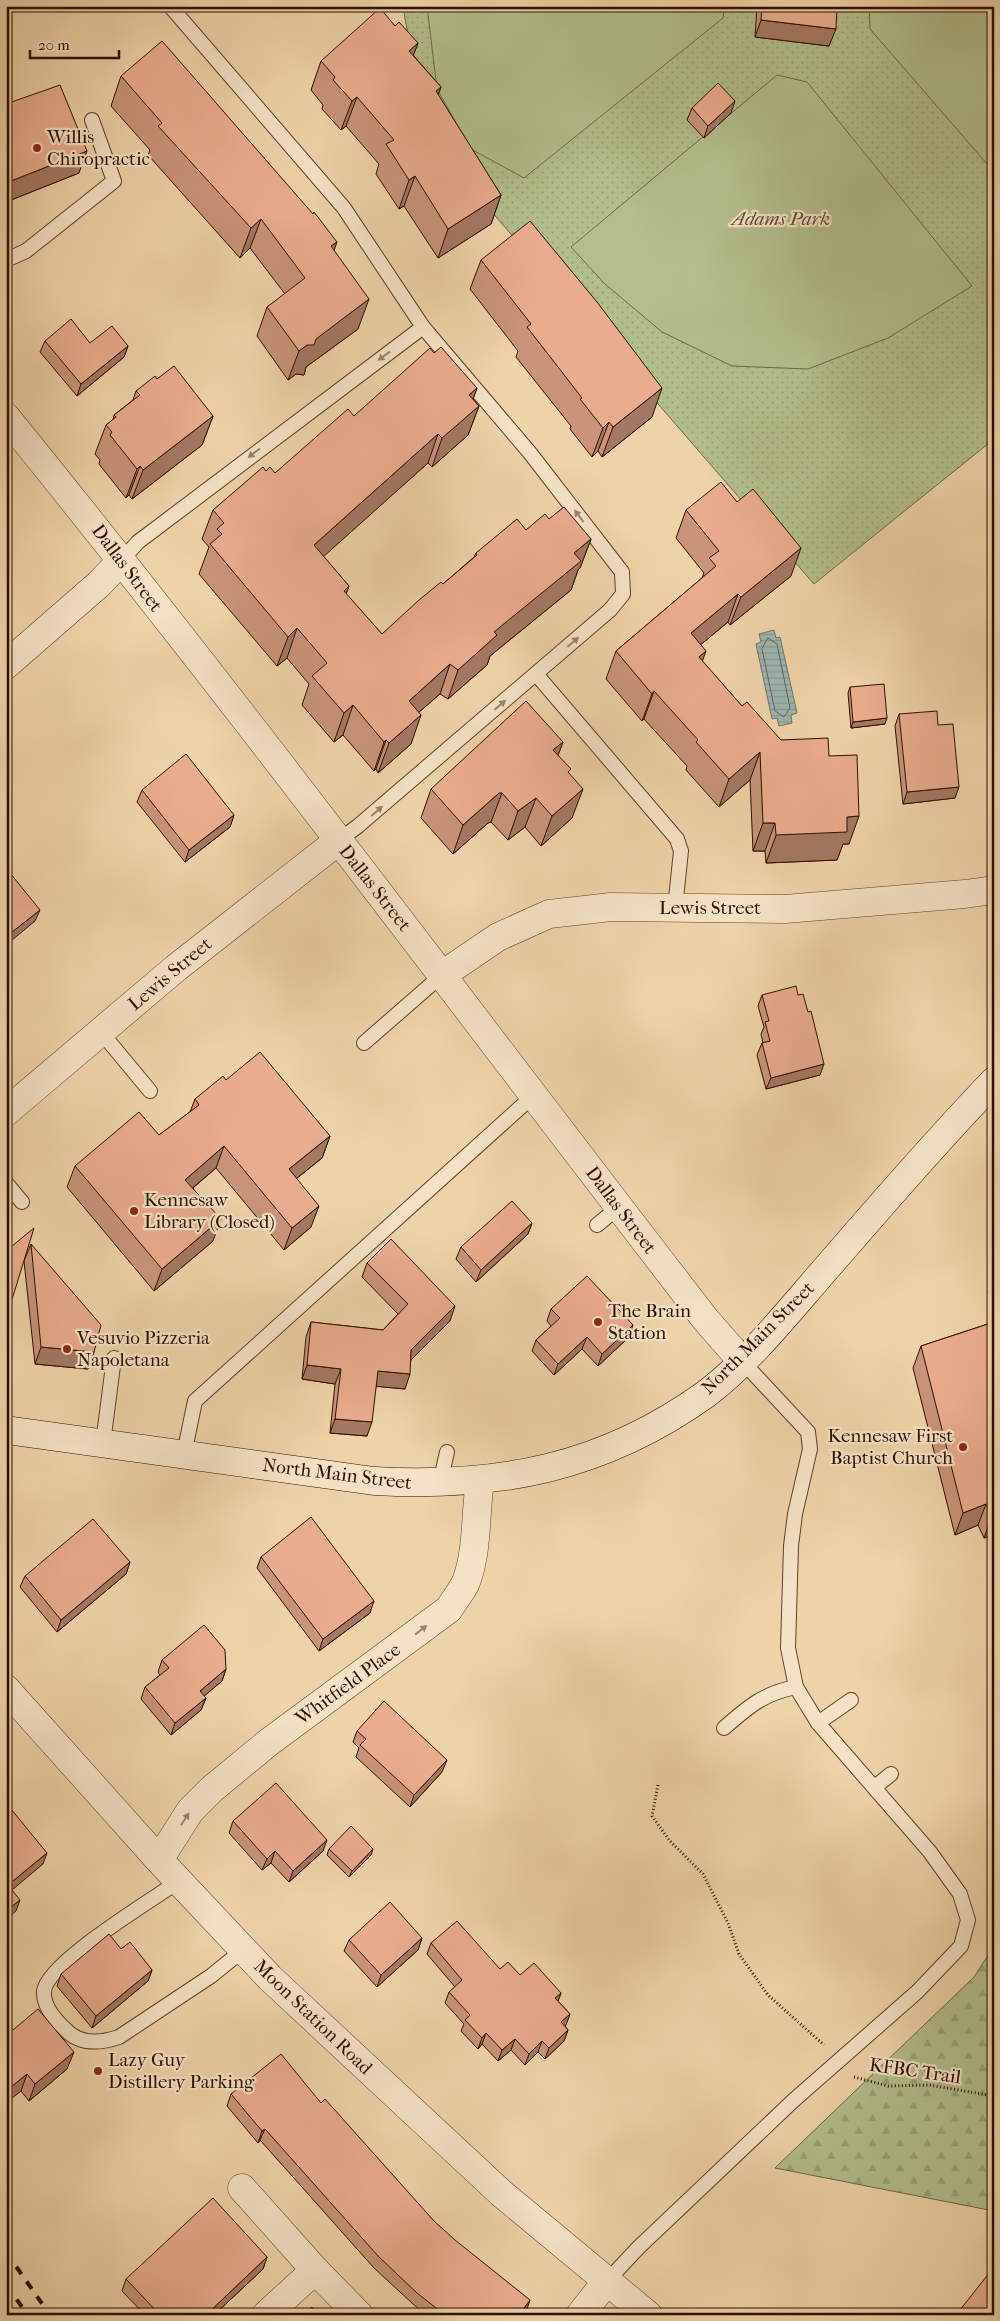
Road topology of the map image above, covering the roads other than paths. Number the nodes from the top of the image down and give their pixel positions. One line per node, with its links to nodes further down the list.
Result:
1 (170, 6): 4 (lane)
2 (92, 120): 3 (lane)
3 (6, 260)
4 (424, 328): 6 (lane, one-way to 6); 8 (lane, one-way to 4)
5 (6, 417): 6 (street, Dallas Street)
6 (120, 561): 7 (street); 9 (street, Dallas Street)
7 (6, 665)
8 (536, 674): 9 (lane, one-way to 8); 11 (lane)
9 (338, 841): 12 (street, Dallas Street); 13 (street, Lewis Street)
10 (994, 890): 11 (street, Lewis Street)
11 (675, 908): 12 (street, Lewis Street)
12 (442, 976): 14 (lane); 17 (street, Dallas Street)
13 (101, 1032): 16 (lane); 18 (street, Lewis Street)
14 (364, 1042)
15 (994, 1081): 24 (street, North Main Street)
16 (150, 1091)
17 (534, 1095): 21 (street, Dallas Street); 28 (lane)
18 (6, 1112)
19 (6, 1183): 20 (lane)
20 (22, 1202)
21 (619, 1207): 22 (lane); 24 (street, Dallas Street)
22 (598, 1225)
23 (114, 1358): 26 (lane)
24 (742, 1361): 29 (street, North Main Street); 31 (lane)
25 (6, 1430): 26 (street, North Main Street)
26 (102, 1443): 28 (street, North Main Street)
27 (447, 1452): 30 (lane)
28 (184, 1454): 30 (street, North Main Street)
29 (480, 1481): 30 (street, North Main Street); 38 (street, Whitfield Place, one-way to 29)
30 (440, 1483)
31 (796, 1688): 34 (lane); 35 (lane)
32 (6, 1689): 38 (street, Moon Station Road)
33 (852, 1700): 34 (lane)
34 (818, 1723): 37 (lane)
35 (724, 1728)
36 (891, 1774): 37 (lane)
37 (875, 1787): 43 (lane)
38 (159, 1860): 39 (street, Moon Station Road)
39 (179, 1881): 40 (street, Moon Station Road); 40 (lane)
40 (243, 1950): 43 (street, Moon Station Road)
41 (242, 2188): 42 (street)
42 (315, 2270): 44 (street); 45 (street)
43 (607, 2281): 46 (street); 47 (street, Moon Station Road)
44 (266, 2315)
45 (359, 2315)
46 (580, 2315)
47 (648, 2315)

